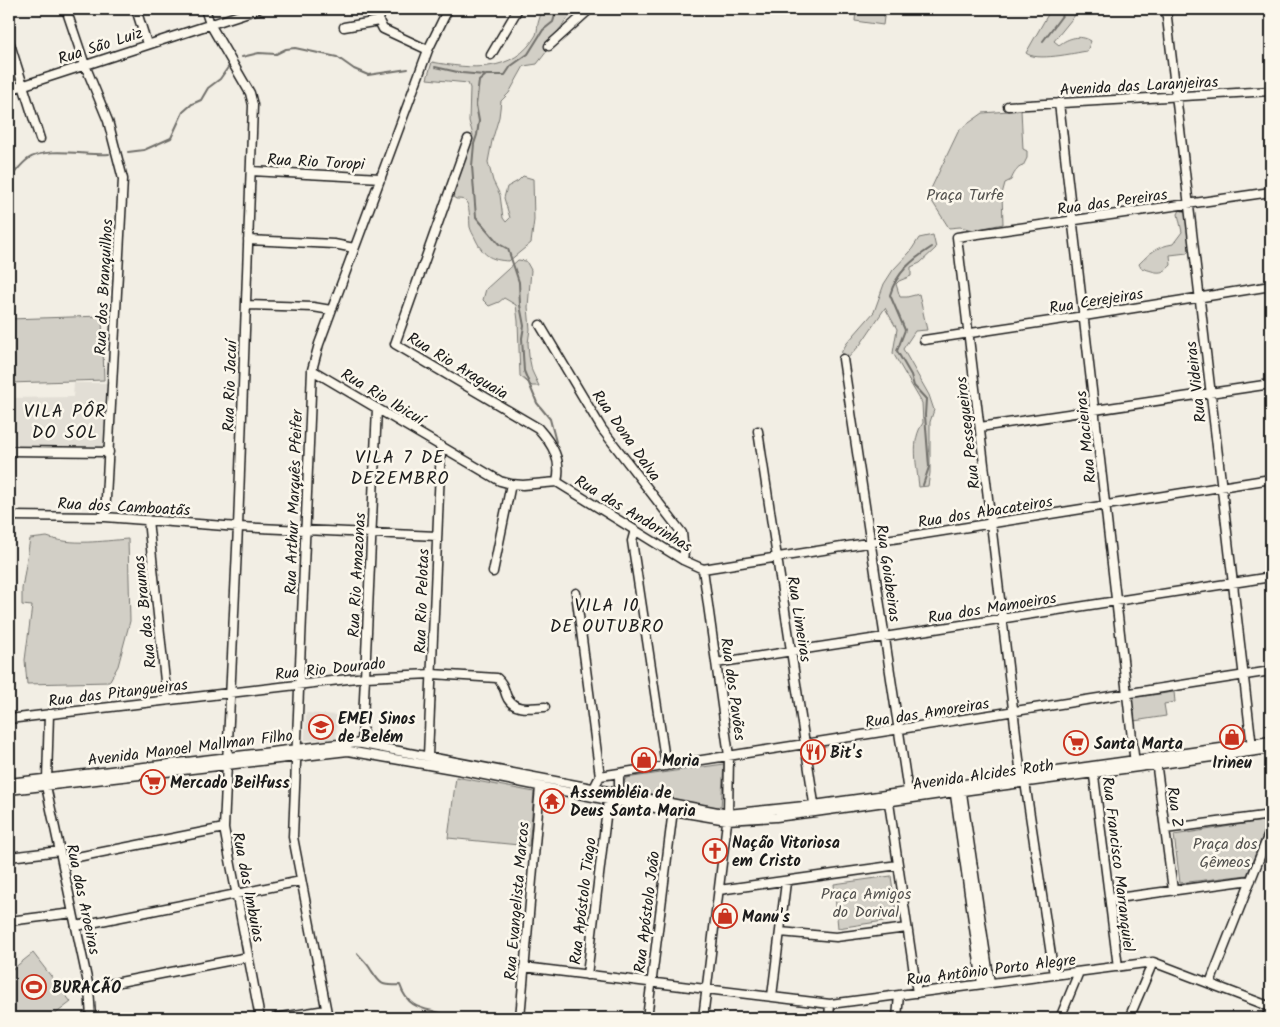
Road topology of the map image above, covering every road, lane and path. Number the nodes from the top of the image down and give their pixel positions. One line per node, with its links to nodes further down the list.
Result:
1 (66, 9): 18 (street, Rua dos Branquilhos)
2 (136, 9): 14 (street)
3 (205, 9): 11 (street, Rua Rio Jacuí)
4 (258, 9): 11 (street, Rua São Luiz)
5 (381, 9): 10 (street)
6 (448, 9): 16 (street, Rua Arthur Marquês Pfeifer)
7 (518, 9): 17 (street)
8 (590, 9): 15 (street)
9 (1166, 9): 22 (street, Rua Videiras)
10 (379, 21): 12 (street); 16 (street)
11 (210, 24): 14 (street, Rua São Luiz); 27 (street, Rua Rio Jacuí)
12 (344, 27)
13 (9, 41): 19 (street)
14 (148, 44): 18 (street, Rua São Luiz)
15 (549, 46)
16 (428, 50): 28 (street, Rua Arthur Marquês Pfeifer)
17 (492, 55)
18 (84, 65): 19 (street, Rua São Luiz); 53 (street, Rua dos Branquilhos)
19 (23, 85): 20 (street, Rua São Luiz); 25 (street)
20 (9, 90)
21 (1271, 91): 22 (street, Avenida das Laranjeiras)
22 (1175, 96): 23 (street, Avenida das Laranjeiras); 30 (street, Rua Videiras)
23 (1060, 103): 24 (street, Avenida das Laranjeiras); 31 (street, Rua Macieiras)
24 (1008, 106)
25 (40, 139)
26 (468, 139): 55 (street, Rua Rio Araguaia)
27 (251, 172): 28 (street, Rua Rio Toropi); 33 (street, Rua Rio Jacuí)
28 (381, 178): 34 (street, Rua Arthur Marquês Pfeifer)
29 (1271, 192): 30 (street, Rua das Pereiras)
30 (1188, 204): 31 (street, Rua das Pereiras); 36 (street, Rua Videiras)
31 (1073, 220): 32 (street, Rua das Pereiras); 39 (street, Rua Macieiras)
32 (957, 237): 41 (street, Rua Pessegueiros)
33 (248, 240): 34 (street); 37 (street, Rua Rio Jacuí)
34 (354, 248): 38 (street, Rua Arthur Marquês Pfeifer)
35 (1271, 286): 36 (street, Rua Cerejeiras)
36 (1199, 297): 39 (street, Rua Cerejeiras); 46 (street, Rua Videiras)
37 (246, 306): 38 (street); 63 (street, Rua Rio Jacuí)
38 (332, 310): 44 (street, Rua Arthur Marquês Pfeifer)
39 (1084, 316): 41 (street, Rua Cerejeiras); 48 (street, Rua Macieiras)
40 (540, 325): 70 (street, Rua Dona Dalva)
41 (968, 332): 42 (street, Rua Cerejeiras); 49 (street, Rua Pessegueiros)
42 (924, 340)
43 (843, 359): 68 (street, Rua Goiabeiras)
44 (312, 370): 47 (street, Rua Rio Ibicuí); 64 (street, Rua Arthur Marquês Pfeifer)
45 (1271, 384): 46 (street)
46 (1210, 394): 48 (street); 57 (street, Rua Videiras)
47 (377, 408): 51 (street, Rua Rio Ibicuí); 66 (street, Rua Rio Amazonas)
48 (1096, 411): 49 (street); 58 (street, Rua Macieiras)
49 (980, 427): 62 (street, Rua Pessegueiros)
50 (758, 431): 69 (street, Rua Limeiras)
51 (441, 446): 56 (street, Rua das Andorinhas); 67 (street, Rua Rio Pelotas)
52 (9, 451): 53 (street)
53 (109, 452): 60 (street, Rua dos Branquilhos)
54 (1271, 479): 57 (street, Rua dos Abacateiros)
55 (557, 482): 56 (street, Rua das Andorinhas); 65 (street, Rua das Andorinhas)
56 (511, 484): 72 (street)
57 (1221, 487): 58 (street, Rua dos Abacateiros); 74 (street, Rua Videiras)
58 (1106, 506): 62 (street, Rua dos Abacateiros); 76 (street, Rua Macieiras)
59 (9, 516): 60 (street, Rua dos Camboatãs)
60 (105, 517): 61 (street, Rua dos Camboatãs)
61 (148, 520): 63 (street, Rua dos Camboatãs); 88 (street, Rua das Braunas)
62 (991, 524): 68 (street, Rua dos Abacateiros); 77 (street, Rua Pessegueiros)
63 (238, 527): 64 (street, Rua dos Camboatãs); 86 (street, Rua Rio Jacuí)
64 (305, 530): 66 (street, Rua dos Camboatãs); 85 (street, Rua Arthur Marquês Pfeifer)
65 (635, 530): 70 (street, Rua das Andorinhas); 105 (street)
66 (372, 533): 67 (street, Rua dos Camboatãs); 84 (street, Rua Rio Amazonas)
67 (437, 536): 82 (street, Rua Rio Pelotas)
68 (870, 543): 69 (street, Rua dos Abacateiros); 78 (street, Rua Goiabeiras)
69 (777, 557): 71 (street, Rua dos Abacateiros); 79 (street, Rua Limeiras)
70 (683, 560): 71 (street, Rua das Andorinhas)
71 (703, 569): 80 (street, Rua dos Pavões)
72 (493, 572)
73 (1271, 576): 74 (street, Rua dos Mamoeiros)
74 (1232, 583): 76 (street, Rua dos Mamoeiros); 83 (street, Rua Videiras)
75 (576, 593): 108 (street)
76 (1117, 601): 77 (street, Rua dos Mamoeiros); 87 (street, Rua Macieiras)
77 (1003, 619): 78 (street, Rua dos Mamoeiros); 90 (street, Rua Pessegueiros)
78 (885, 637): 79 (street, Rua dos Mamoeiros); 93 (street, Rua Goiabeiras)
79 (791, 652): 80 (street, Rua dos Mamoeiros); 96 (street, Rua Limeiras)
80 (716, 663): 101 (street, Rua dos Pavões)
81 (1271, 671): 83 (street, Rua das Amoreiras)
82 (432, 674): 84 (street, Rua Rio Dourado); 89 (street, Rua Rio Dourado); 100 (street, Rua Rio Pelotas)
83 (1243, 675): 87 (street, Rua das Amoreiras); 97 (street, Rua Videiras)
84 (365, 676): 85 (street, Rua Rio Dourado); 95 (street, Rua Rio Amazonas)
85 (299, 684): 86 (street, Rua Rio Dourado); 99 (street, Rua Arthur Marquês Pfeifer)
86 (231, 692): 88 (street, Rua das Pitangueiras); 102 (street, Rua Rio Jacuí)
87 (1127, 693): 90 (street, Rua das Amoreiras); 104 (street, Rua Macieiras)
88 (167, 700): 91 (street, Rua das Pitangueiras)
89 (545, 707)
90 (1014, 712): 93 (street, Rua das Amoreiras); 109 (street, Rua Pessegueiros)
91 (50, 714): 92 (street, Rua das Pitangueiras); 110 (street, Rua das Aroeiras)
92 (9, 719)
93 (898, 730): 96 (street, Rua das Amoreiras); 116 (street, Rua Goiabeiras)
94 (1271, 741): 97 (street, Avenida Alcides Roth)
95 (362, 744): 99 (street, Avenida Manoel Mallman Filho); 100 (street, Avenida Manoel Mallman Filho)
96 (805, 745): 101 (street, Rua das Amoreiras); 121 (street, Rua Limeiras)
97 (1252, 748): 98 (street, Avenida Alcides Roth); 103 (street, Avenida Alcides Roth)
98 (1271, 749)
99 (296, 753): 102 (street, Avenida Manoel Mallman Filho); 112 (street, Avenida Manoel Mallman Filho); 132 (street, Rua Arthur Marquês Pfeifer)
100 (428, 756): 113 (street, Avenida Manoel Mallman Filho)
101 (729, 756): 105 (street, Rua das Amoreiras); 124 (street, Rua dos Pavões)
102 (228, 761): 110 (street, Avenida Manoel Mallman Filho); 125 (street, Rua das Imbuias)
103 (1156, 761): 104 (street, Avenida Alcides Roth); 126 (street, Rua Z)
104 (1135, 764): 106 (street, Avenida Alcides Roth)
105 (666, 766): 107 (street, Rua das Amoreiras)
106 (1094, 769): 109 (street, Avenida Alcides Roth); 138 (street, Rua Francisco Marranquiel)
107 (619, 774): 108 (street, Rua das Amoreiras); 117 (street)
108 (600, 776): 113 (street)
109 (1023, 779): 114 (street, Avenida Alcides Roth); 150 (street, Rua Pessegueiros)
110 (47, 782): 111 (street, Avenida Manoel Mallman Filho); 115 (street, Avenida Manoel Mallman Filho); 128 (street, Rua das Aroeiras)
111 (9, 783)
112 (540, 787): 118 (street, Avenida Manoel Mallman Filho); 146 (street, Rua Evangelista Marcos)
113 (594, 788): 117 (street, Avenida Manoel Mallman Filho); 118 (street)
114 (958, 788): 116 (street, Avenida Alcides Roth); 119 (street, Avenida Alcides Roth); 153 (street)
115 (9, 790)
116 (908, 792): 119 (street, Avenida Alcides Roth)
117 (618, 793): 124 (street, Avenida Manoel Mallman Filho)
118 (593, 797): 120 (street, Avenida Manoel Mallman Filho)
119 (888, 798): 121 (street, Avenida Alcides Roth); 131 (street)
120 (608, 800): 122 (street, Avenida Manoel Mallman Filho); 149 (street, Rua Apóstolo Tiago)
121 (815, 809): 124 (street, Avenida Alcides Roth)
122 (672, 810): 124 (street, Avenida Manoel Mallman Filho); 151 (street, Rua Apóstolo João)
123 (1271, 815): 126 (street)
124 (728, 817): 135 (street, Rua dos Pavões)
125 (224, 828): 130 (street); 137 (street, Rua das Imbuias)
126 (1165, 829): 136 (street, Rua Z)
127 (1271, 829): 133 (street)
128 (60, 850): 129 (street); 130 (street, Rua das Aroeiras)
129 (9, 857)
130 (62, 860): 139 (street, Rua das Aroeiras)
131 (898, 866): 134 (street); 142 (street)
132 (301, 880): 137 (street); 161 (street, Rua Arthur Marquês Pfeifer)
133 (1251, 880): 136 (street); 152 (street)
134 (786, 882): 135 (street); 143 (street)
135 (719, 890): 155 (street, Rua dos Pavões)
136 (1173, 890): 138 (street)
137 (236, 894): 141 (street); 144 (street, Rua das Imbuias)
138 (1110, 898): 147 (street, Rua Francisco Marranquiel)
139 (73, 913): 140 (street); 141 (street, Rua das Aroeiras)
140 (9, 921)
141 (76, 926): 154 (street, Rua das Aroeiras)
142 (907, 928): 143 (street); 156 (street)
143 (780, 932): 158 (street)
144 (248, 957): 154 (street); 163 (street, Rua das Imbuias)
145 (1153, 962): 147 (street, Rua Antônio Porto Alegre); 152 (street, Rua Antônio Porto Alegre); 171 (street)
146 (524, 967): 149 (street, Rua Antônio Porto Alegre); 165 (street, Rua Evangelista Marcos)
147 (1118, 967): 148 (street, Rua Antônio Porto Alegre)
148 (1079, 972): 150 (street, Rua Antônio Porto Alegre); 170 (street)
149 (587, 975): 151 (street, Rua Antônio Porto Alegre)
150 (1054, 975): 153 (street, Rua Antônio Porto Alegre)
151 (651, 983): 155 (street, Rua Antônio Porto Alegre); 166 (street, Rua Apóstolo João)
152 (1210, 983): 160 (street, Rua Antônio Porto Alegre)
153 (986, 984): 156 (street, Rua Antônio Porto Alegre)
154 (89, 988): 162 (street, Rua das Aroeiras)
155 (707, 989): 158 (street, Rua Antônio Porto Alegre); 167 (street, Rua dos Pavões)
156 (917, 993): 157 (street, Rua Antônio Porto Alegre)
157 (899, 995): 159 (street, Rua Antônio Porto Alegre); 169 (street)
158 (772, 996): 159 (street, Rua Antônio Porto Alegre)
159 (830, 1004): 168 (street)
160 (1271, 1007): 172 (street)
161 (327, 1014): 164 (street)
162 (91, 1018)
163 (260, 1018)
164 (274, 1018)
165 (520, 1018)
166 (647, 1018)
167 (703, 1018)
168 (829, 1018)
169 (897, 1018)
170 (1060, 1018)
171 (1129, 1018)
172 (1266, 1018)

